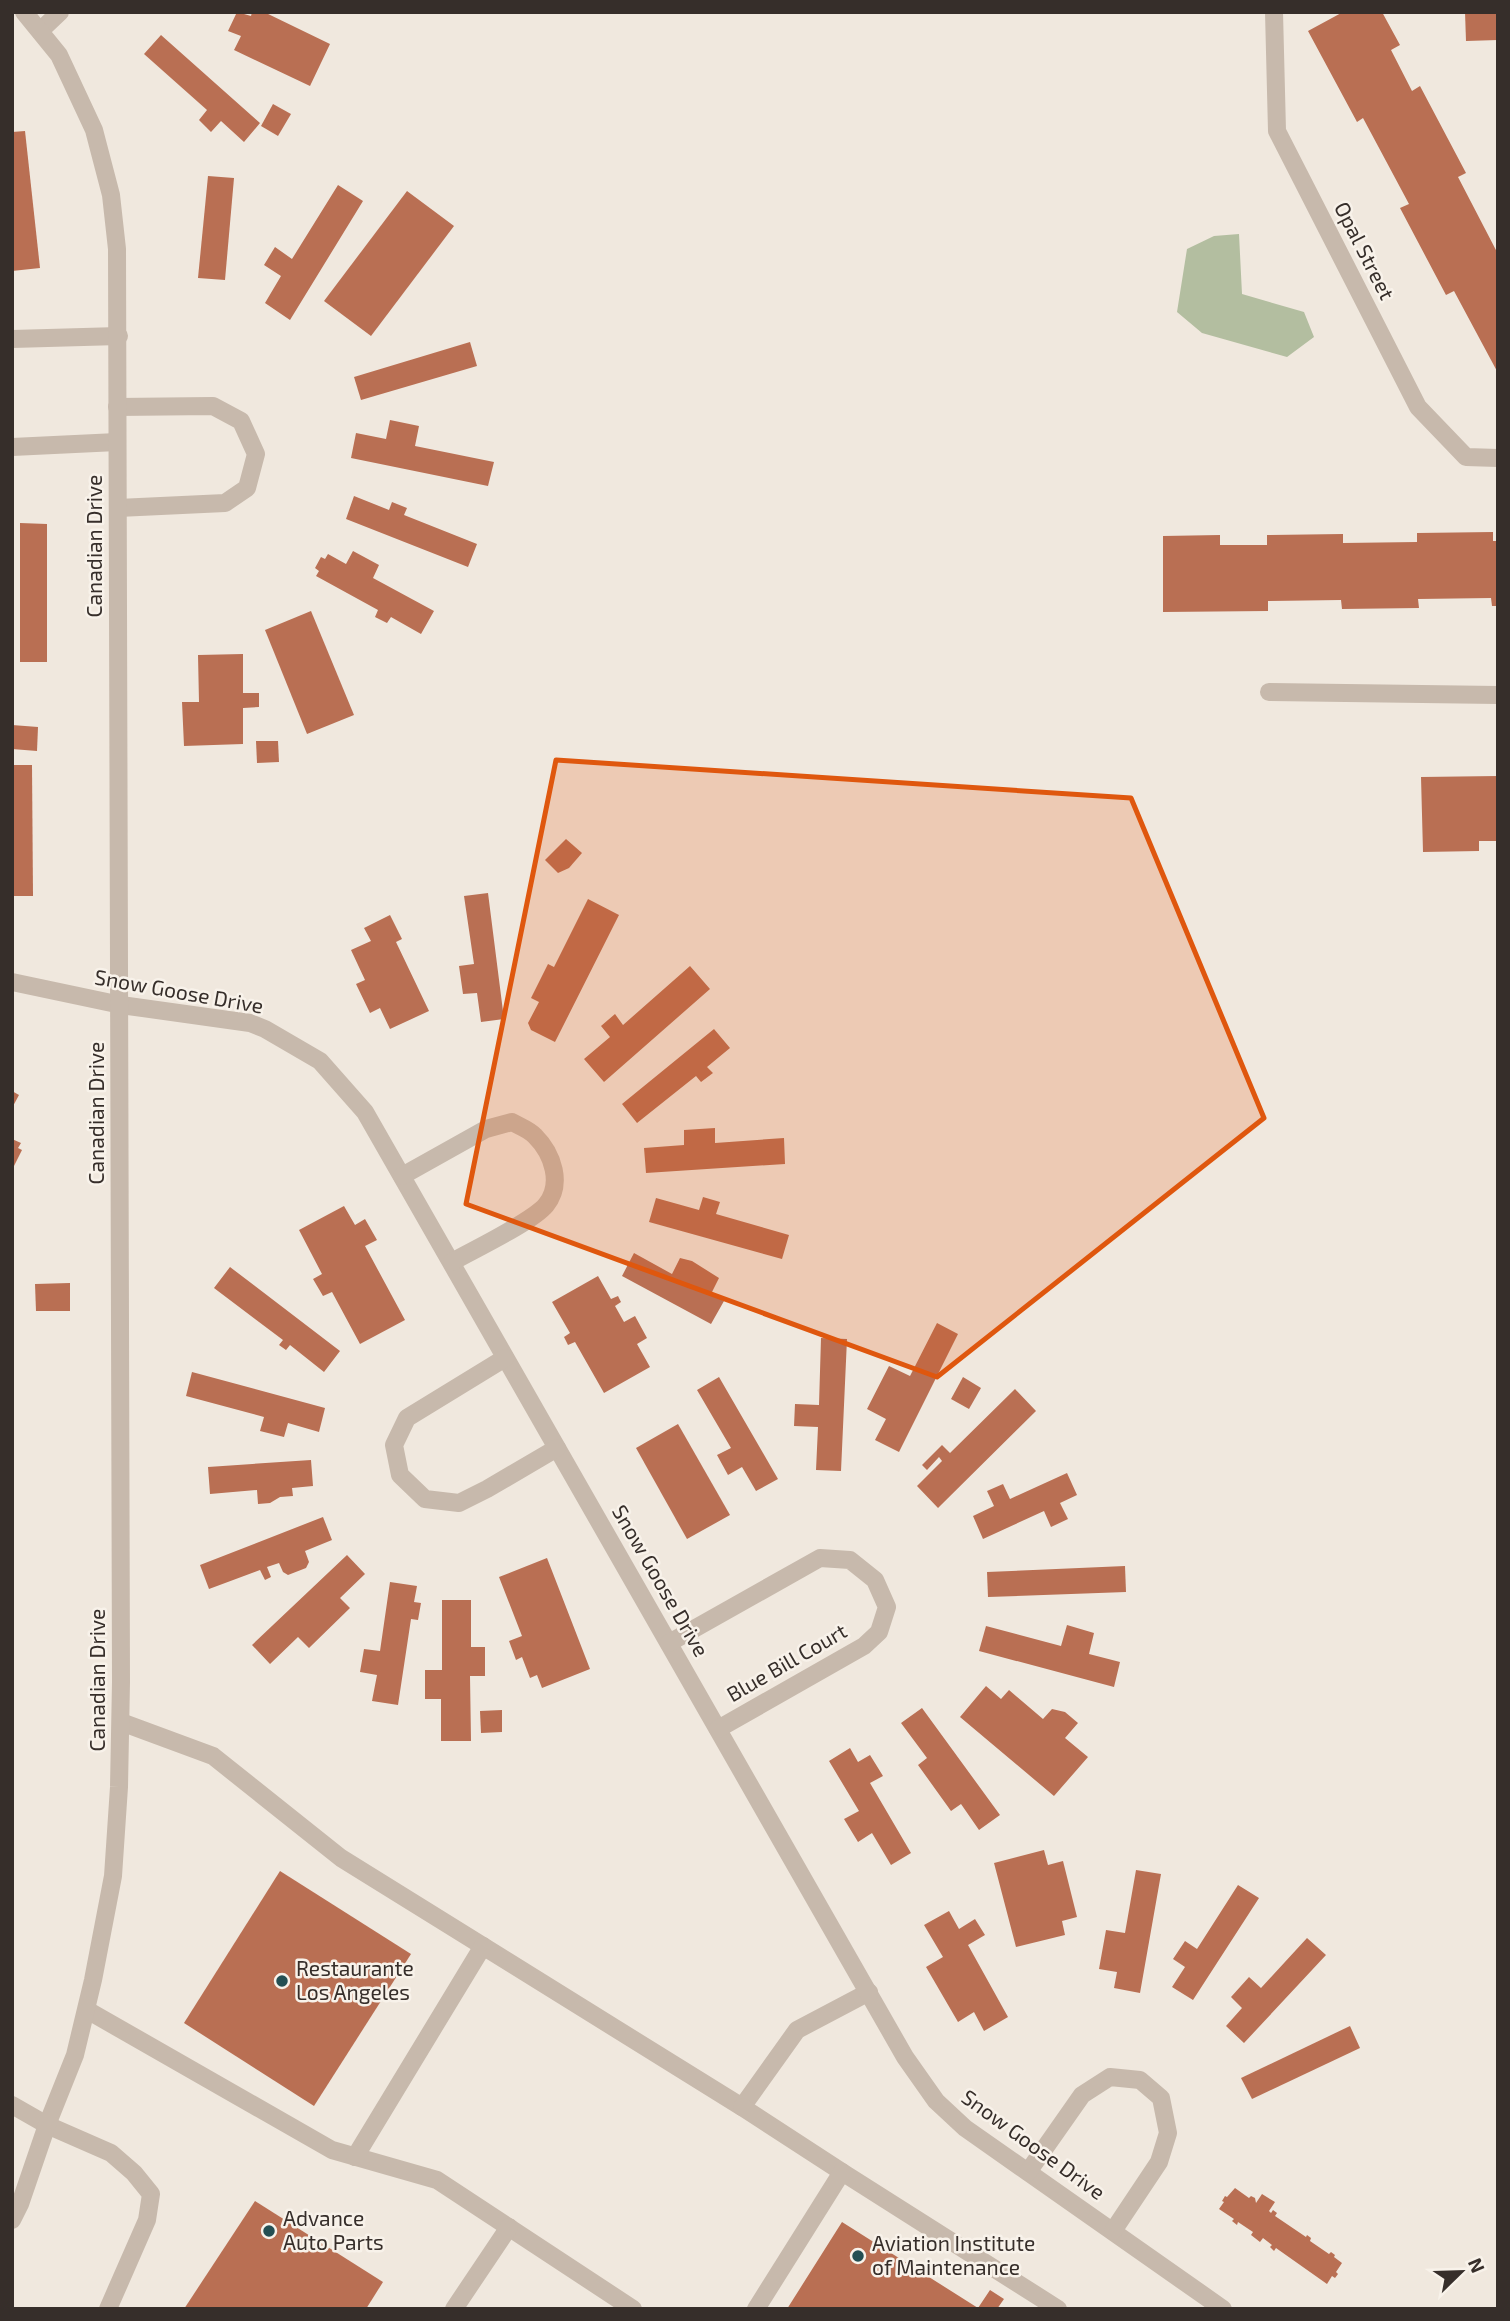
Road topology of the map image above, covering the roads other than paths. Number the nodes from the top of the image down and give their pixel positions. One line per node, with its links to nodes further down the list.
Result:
1 (24, 12): 4 (street, Canadian Drive)
2 (60, 12): 4 (street)
3 (1274, 12): 10 (street, Opal Street)
4 (40, 31): 5 (street, Canadian Drive)
5 (119, 336): 6 (street); 7 (street, Canadian Drive)
6 (12, 339)
7 (117, 407): 8 (street, Canadian Drive); 11 (street)
8 (117, 442): 9 (street); 11 (street, Canadian Drive)
9 (12, 447)
10 (1498, 458)
11 (118, 509): 15 (street, Canadian Drive)
12 (1269, 692): 13 (street)
13 (1498, 695)
14 (12, 982): 15 (street, Snow Goose Drive)
15 (121, 1005): 16 (street, Snow Goose Drive); 21 (street, Canadian Drive)
16 (402, 1176): 17 (street, Snow Goose Drive); 17 (street)
17 (452, 1262): 18 (street, Snow Goose Drive)
18 (505, 1358): 19 (street, Snow Goose Drive); 19 (street)
19 (558, 1448): 20 (street, Snow Goose Drive)
20 (669, 1643): 22 (street, Snow Goose Drive); 22 (street, Blue Bill Court)
21 (121, 1722): 23 (street); 25 (street, Canadian Drive)
22 (718, 1729): 24 (street, Snow Goose Drive)
23 (482, 1946): 27 (street); 29 (street)
24 (869, 1992): 27 (street); 31 (street, Snow Goose Drive)
25 (87, 2010): 28 (street, Canadian Drive); 29 (street)
26 (12, 2105): 28 (street)
27 (742, 2107): 30 (street)
28 (47, 2125): 32 (street, Canadian Drive); 35 (street)
29 (355, 2157): 33 (street)
30 (842, 2172): 38 (street); 39 (street)
31 (1028, 2172): 34 (street, Snow Goose Drive); 34 (street)
32 (12, 2220)
33 (509, 2227): 36 (street); 37 (street)
34 (1112, 2231): 40 (street, Snow Goose Drive)
35 (107, 2309)
36 (454, 2309)
37 (633, 2309)
38 (756, 2309)
39 (1058, 2309)
40 (1223, 2309)

